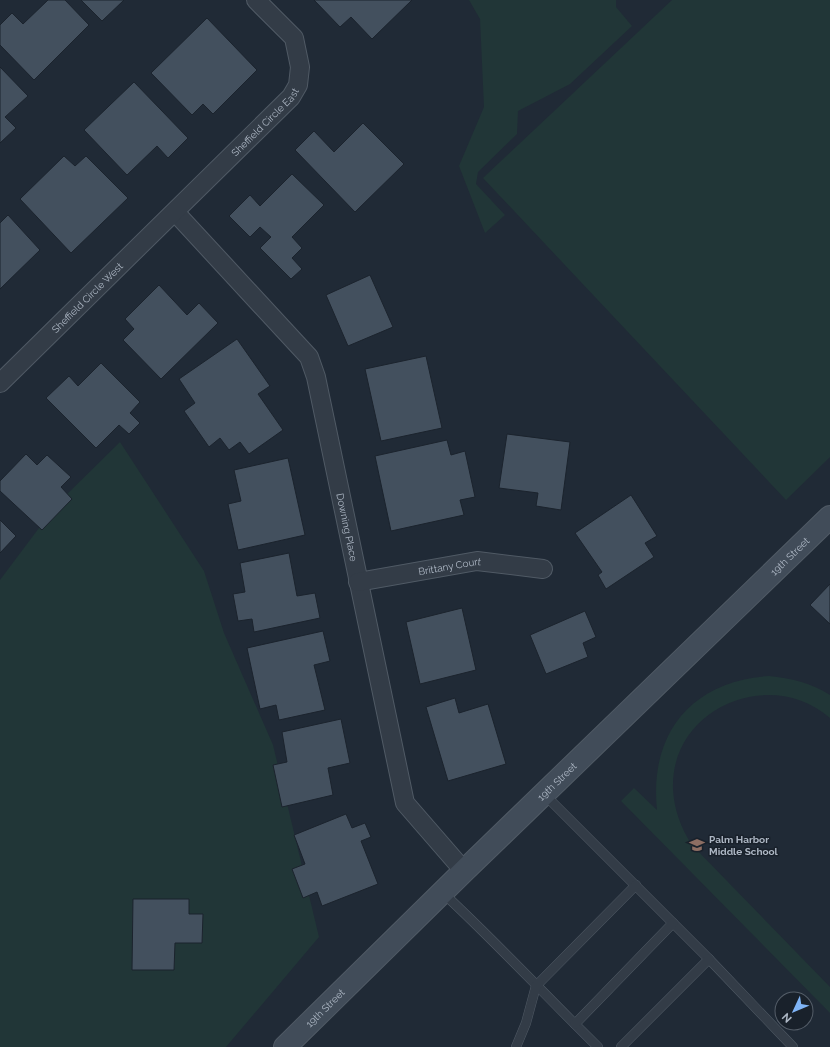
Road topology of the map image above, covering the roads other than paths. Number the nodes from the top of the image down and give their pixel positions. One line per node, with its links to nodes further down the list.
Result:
1 (256, 0): 2 (street, Sheffield Circle East)
2 (175, 212): 3 (street, Sheffield Circle West); 6 (street, Downing Place)
3 (0, 383)
4 (830, 517): 7 (street, 19th Street)
5 (543, 569): 6 (street, Brittany Court)
6 (358, 582): 8 (street, Downing Place)
7 (544, 794): 8 (street, 19th Street); 9 (lane)
8 (464, 871): 10 (street, 19th Street)
9 (636, 885): 11 (lane); 13 (lane)
10 (442, 892): 13 (lane); 15 (street, 19th Street)
11 (673, 923): 12 (lane); 14 (lane)
12 (709, 959): 18 (lane); 19 (lane)
13 (536, 986): 14 (lane); 16 (lane)
14 (575, 1024): 17 (lane)
15 (285, 1047)
16 (516, 1047)
17 (598, 1047)
18 (621, 1047)
19 (793, 1047)

